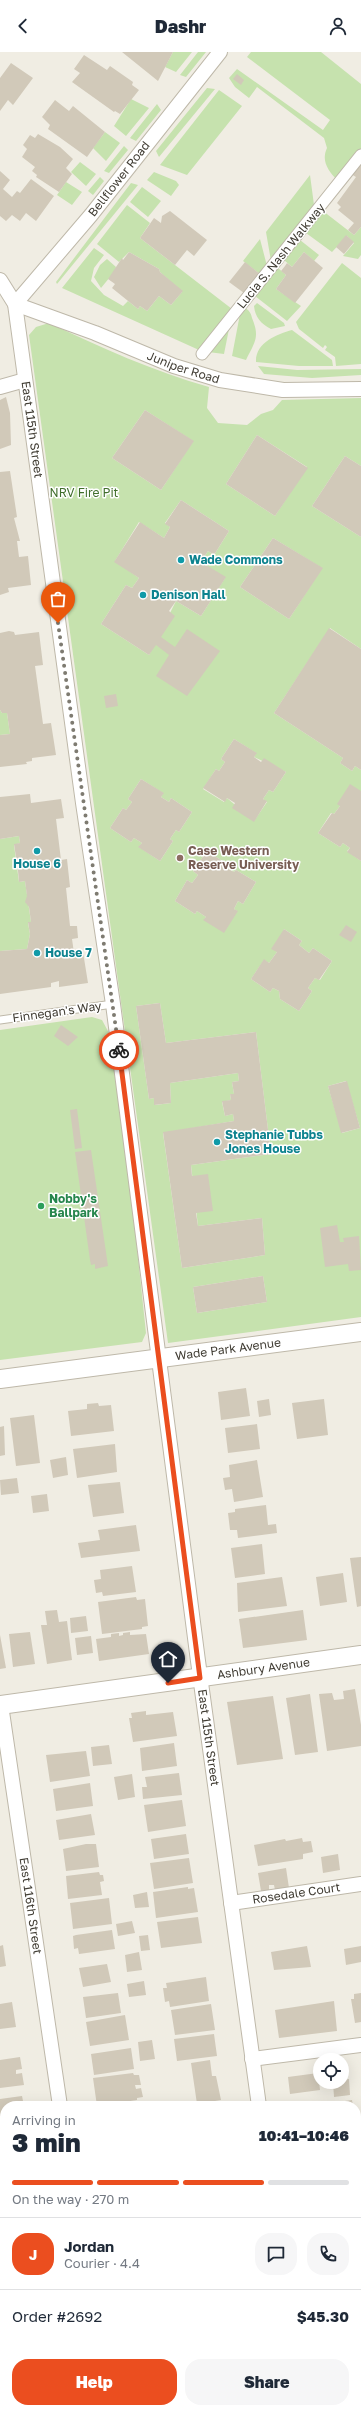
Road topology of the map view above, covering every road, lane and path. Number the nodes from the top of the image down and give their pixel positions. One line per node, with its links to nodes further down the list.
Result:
1 (220, 52): 4 (street, Bellflower Road)
2 (360, 156): 5 (street, Lucia S. Nash Walkway)
3 (0, 280): 4 (street, East 115th Street)
4 (15, 304): 6 (street, East 115th Street); 8 (street, Juniper Road)
5 (202, 354)
6 (25, 380): 7 (street); 9 (street, East 115th Street)
7 (0, 387)
8 (361, 389)
9 (113, 1004): 10 (lane, Finnegan's Way); 12 (street, East 115th Street)
10 (0, 1020)
11 (361, 1332): 12 (street, Wade Park Avenue)
12 (159, 1358): 13 (street, Wade Park Avenue); 15 (street, East 115th Street)
13 (0, 1379)
14 (361, 1655): 15 (street, Ashbury Avenue)
15 (200, 1678): 16 (street, Ashbury Avenue); 18 (street, East 115th Street)
16 (0, 1705): 21 (street, East 116th Street)
17 (361, 1884): 18 (street, Rosedale Court)
18 (231, 1903): 20 (street, East 115th Street)
19 (361, 2045): 20 (street)
20 (252, 2058): 22 (street, East 115th Street)
21 (59, 2101)
22 (258, 2101)

